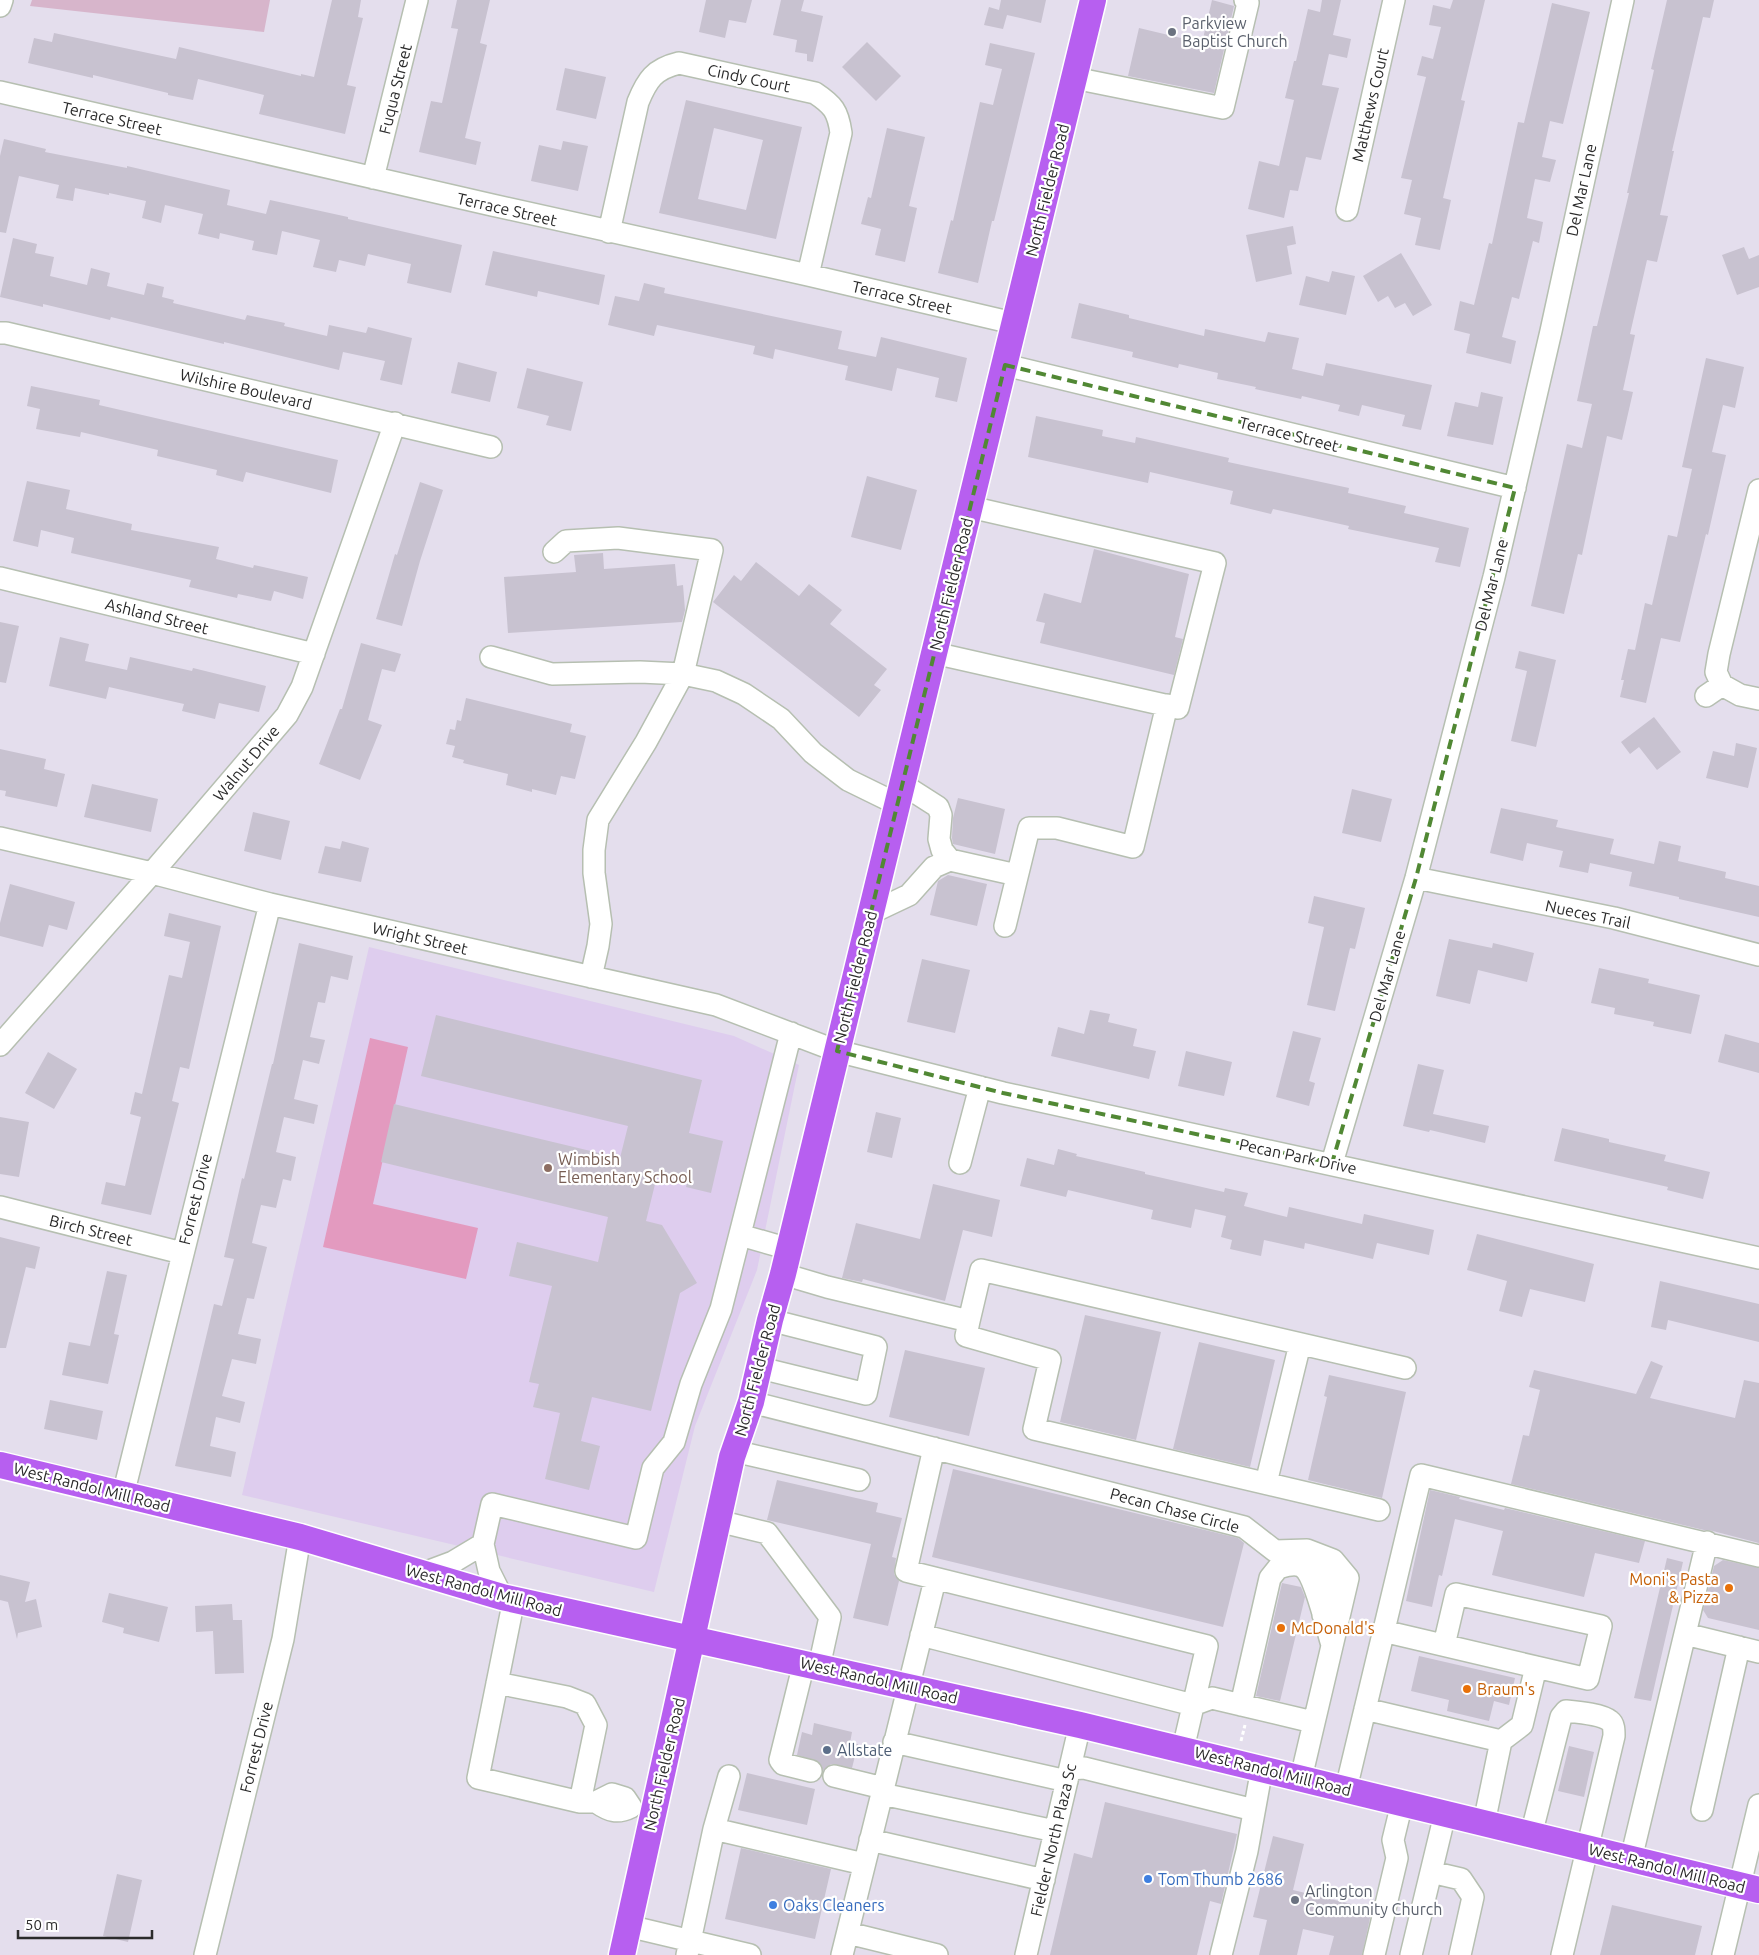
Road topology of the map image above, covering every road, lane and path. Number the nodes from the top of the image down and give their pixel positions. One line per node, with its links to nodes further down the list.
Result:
1 (2, 0): 7 (street)
2 (417, 0): 10 (street, Fuqua Street)
3 (1093, 0): 8 (main road, North Fielder Road)
4 (1394, 0): 11 (street, Matthews Court)
5 (1623, 0): 19 (street, Del Mar Lane)
6 (1246, 2): 8 (street)
7 (0, 6)
8 (1074, 78): 14 (main road, North Fielder Road)
9 (0, 92): 10 (street, Terrace Street)
10 (373, 178): 12 (street, Terrace Street)
11 (1347, 210)
12 (609, 232): 13 (street, Terrace Street); 13 (street, Cindy Court)
13 (808, 275): 14 (street, Terrace Street)
14 (1014, 323): 16 (main road, North Fielder Road)
15 (0, 334): 17 (street, Wilshire Boulevard)
16 (1005, 365): 19 (street, Terrace Street); 21 (main road, North Fielder Road)
17 (395, 424): 18 (street, Wilshire Boulevard); 25 (street, Walnut Drive)
18 (492, 447)
19 (1515, 488): 35 (street, Del Mar Lane)
20 (1759, 490): 28 (street)
21 (970, 507): 24 (main road, North Fielder Road); 29 (street)
22 (554, 552): 27 (street)
23 (0, 578): 25 (street, Ashland Street)
24 (934, 653): 29 (street); 30 (main road, North Fielder Road)
25 (314, 654): 33 (street, Walnut Drive)
26 (491, 658): 27 (street)
27 (683, 674): 30 (street); 40 (street)
28 (1759, 699)
29 (1167, 705): 34 (street)
30 (900, 794): 32 (street); 37 (main road, North Fielder Road)
31 (0, 838): 33 (street, Wright Street)
32 (950, 860): 34 (street); 37 (street)
33 (152, 873): 36 (street, Wright Street); 42 (street, Walnut Drive)
34 (1017, 875): 38 (street)
35 (1416, 878): 39 (street, Nueces Trail); 46 (street, Del Mar Lane)
36 (270, 904): 40 (street, Wright Street); 50 (street, Forrest Drive)
37 (870, 913): 43 (main road, North Fielder Road)
38 (1004, 926)
39 (1759, 955)
40 (591, 977): 41 (street, Wright Street)
41 (791, 1034): 43 (street, Wright Street); 48 (street)
42 (0, 1045)
43 (837, 1051): 44 (street, Pecan Park Drive); 49 (main road, North Fielder Road)
44 (980, 1087): 45 (street); 46 (street, Pecan Park Drive)
45 (960, 1163)
46 (1332, 1163): 51 (street, Pecan Park Drive)
47 (0, 1207): 50 (street, Birch Street)
48 (740, 1235): 49 (street); 69 (street)
49 (790, 1249): 52 (main road, North Fielder Road)
50 (182, 1253): 64 (street, Forrest Drive)
51 (1759, 1258)
52 (783, 1274): 53 (main road, North Fielder Road); 54 (street)
53 (770, 1320): 56 (main road, North Fielder Road); 56 (street)
54 (969, 1321): 55 (street); 63 (street)
55 (1300, 1344): 57 (street); 63 (street)
56 (760, 1368): 58 (main road, North Fielder Road)
57 (1405, 1368)
58 (752, 1402): 59 (street, Pecan Chase Circle); 60 (main road, North Fielder Road)
59 (934, 1448): 70 (street, Pecan Chase Circle); 73 (street)
60 (734, 1451): 62 (street); 66 (main road, North Fielder Road)
61 (0, 1465): 64 (main road, West Randol Mill Road)
62 (859, 1480)
63 (1266, 1482): 65 (street)
64 (123, 1495): 67 (main road, West Randol Mill Road)
65 (1379, 1510)
66 (718, 1521): 78 (main road, North Fielder Road); 82 (street)
67 (300, 1537): 72 (main road, West Randol Mill Road); 123 (street, Forrest Drive)
68 (1707, 1542): 71 (street); 75 (street); 76 (street)
69 (483, 1544): 72 (street); 74 (street)
70 (1275, 1551): 79 (street); 86 (street)
71 (1759, 1556)
72 (421, 1574): 74 (main road, West Randol Mill Road)
73 (936, 1580): 77 (street); 87 (street)
74 (508, 1598): 78 (main road, West Randol Mill Road); 84 (street)
75 (1383, 1631): 80 (street); 88 (street)
76 (1685, 1634): 81 (street); 115 (street)
77 (921, 1635): 85 (street); 87 (street)
78 (692, 1640): 82 (main road, West Randol Mill Road); 105 (main road, North Fielder Road)
79 (1332, 1645): 86 (street); 89 (street)
80 (1444, 1646): 83 (street); 83 (street)
81 (1749, 1649): 107 (street)
82 (811, 1665): 85 (main road, West Randol Mill Road); 95 (street)
83 (1536, 1667): 91 (street)
84 (497, 1683): 102 (street); 102 (street)
85 (908, 1687): 90 (main road, West Randol Mill Road); 92 (street)
86 (1237, 1704): 87 (street); 89 (street)
87 (1193, 1705): 93 (street)
88 (1364, 1709): 91 (street); 100 (street)
89 (1313, 1722): 98 (street)
90 (1080, 1725): 93 (main road, West Randol Mill Road); 96 (street, Fielder North Plaza Sc)
91 (1501, 1741): 109 (street)
92 (894, 1742): 96 (street); 101 (street)
93 (1183, 1750): 94 (main road, West Randol Mill Road)
94 (1262, 1768): 98 (main road, West Randol Mill Road); 106 (street)
95 (811, 1771)
96 (1069, 1775): 106 (street); 111 (street, Fielder North Plaza Sc)
97 (729, 1776): 110 (street)
98 (1301, 1778): 100 (main road, West Randol Mill Road)
99 (839, 1784): 101 (street)
100 (1346, 1789): 103 (main road, West Randol Mill Road)
101 (881, 1794): 111 (street); 113 (street)
102 (588, 1802): 105 (street)
103 (1402, 1803): 108 (main road, West Randol Mill Road); 130 (street)
104 (1759, 1805): 119 (street)
105 (642, 1809): 120 (main road, North Fielder Road)
106 (1254, 1810): 129 (street)
107 (1702, 1810)
108 (1445, 1814): 109 (main road, West Randol Mill Road); 117 (street)
109 (1484, 1823): 112 (main road, West Randol Mill Road)
110 (714, 1829): 116 (street); 122 (street)
111 (1055, 1832): 118 (street, Fielder North Plaza Sc)
112 (1531, 1835): 114 (main road, West Randol Mill Road); 114 (street)
113 (870, 1840): 116 (street); 118 (street)
114 (1588, 1849): 115 (main road, West Randol Mill Road); 133 (street)
115 (1631, 1859): 119 (main road, West Randol Mill Road)
116 (864, 1864): 121 (street)
117 (1431, 1872): 131 (street); 132 (street)
118 (1044, 1880): 128 (street, Fielder North Plaza Sc)
119 (1749, 1888): 134 (street)
120 (628, 1926): 122 (street); 124 (main road, North Fielder Road)
121 (848, 1933): 126 (street); 127 (street)
122 (688, 1948): 125 (street)
123 (205, 1955)
124 (622, 1955)
125 (750, 1955)
126 (842, 1955)
127 (937, 1955)
128 (1026, 1955)
129 (1221, 1955)
130 (1374, 1955)
131 (1411, 1955)
132 (1460, 1955)
133 (1562, 1955)
134 (1723, 1955)

